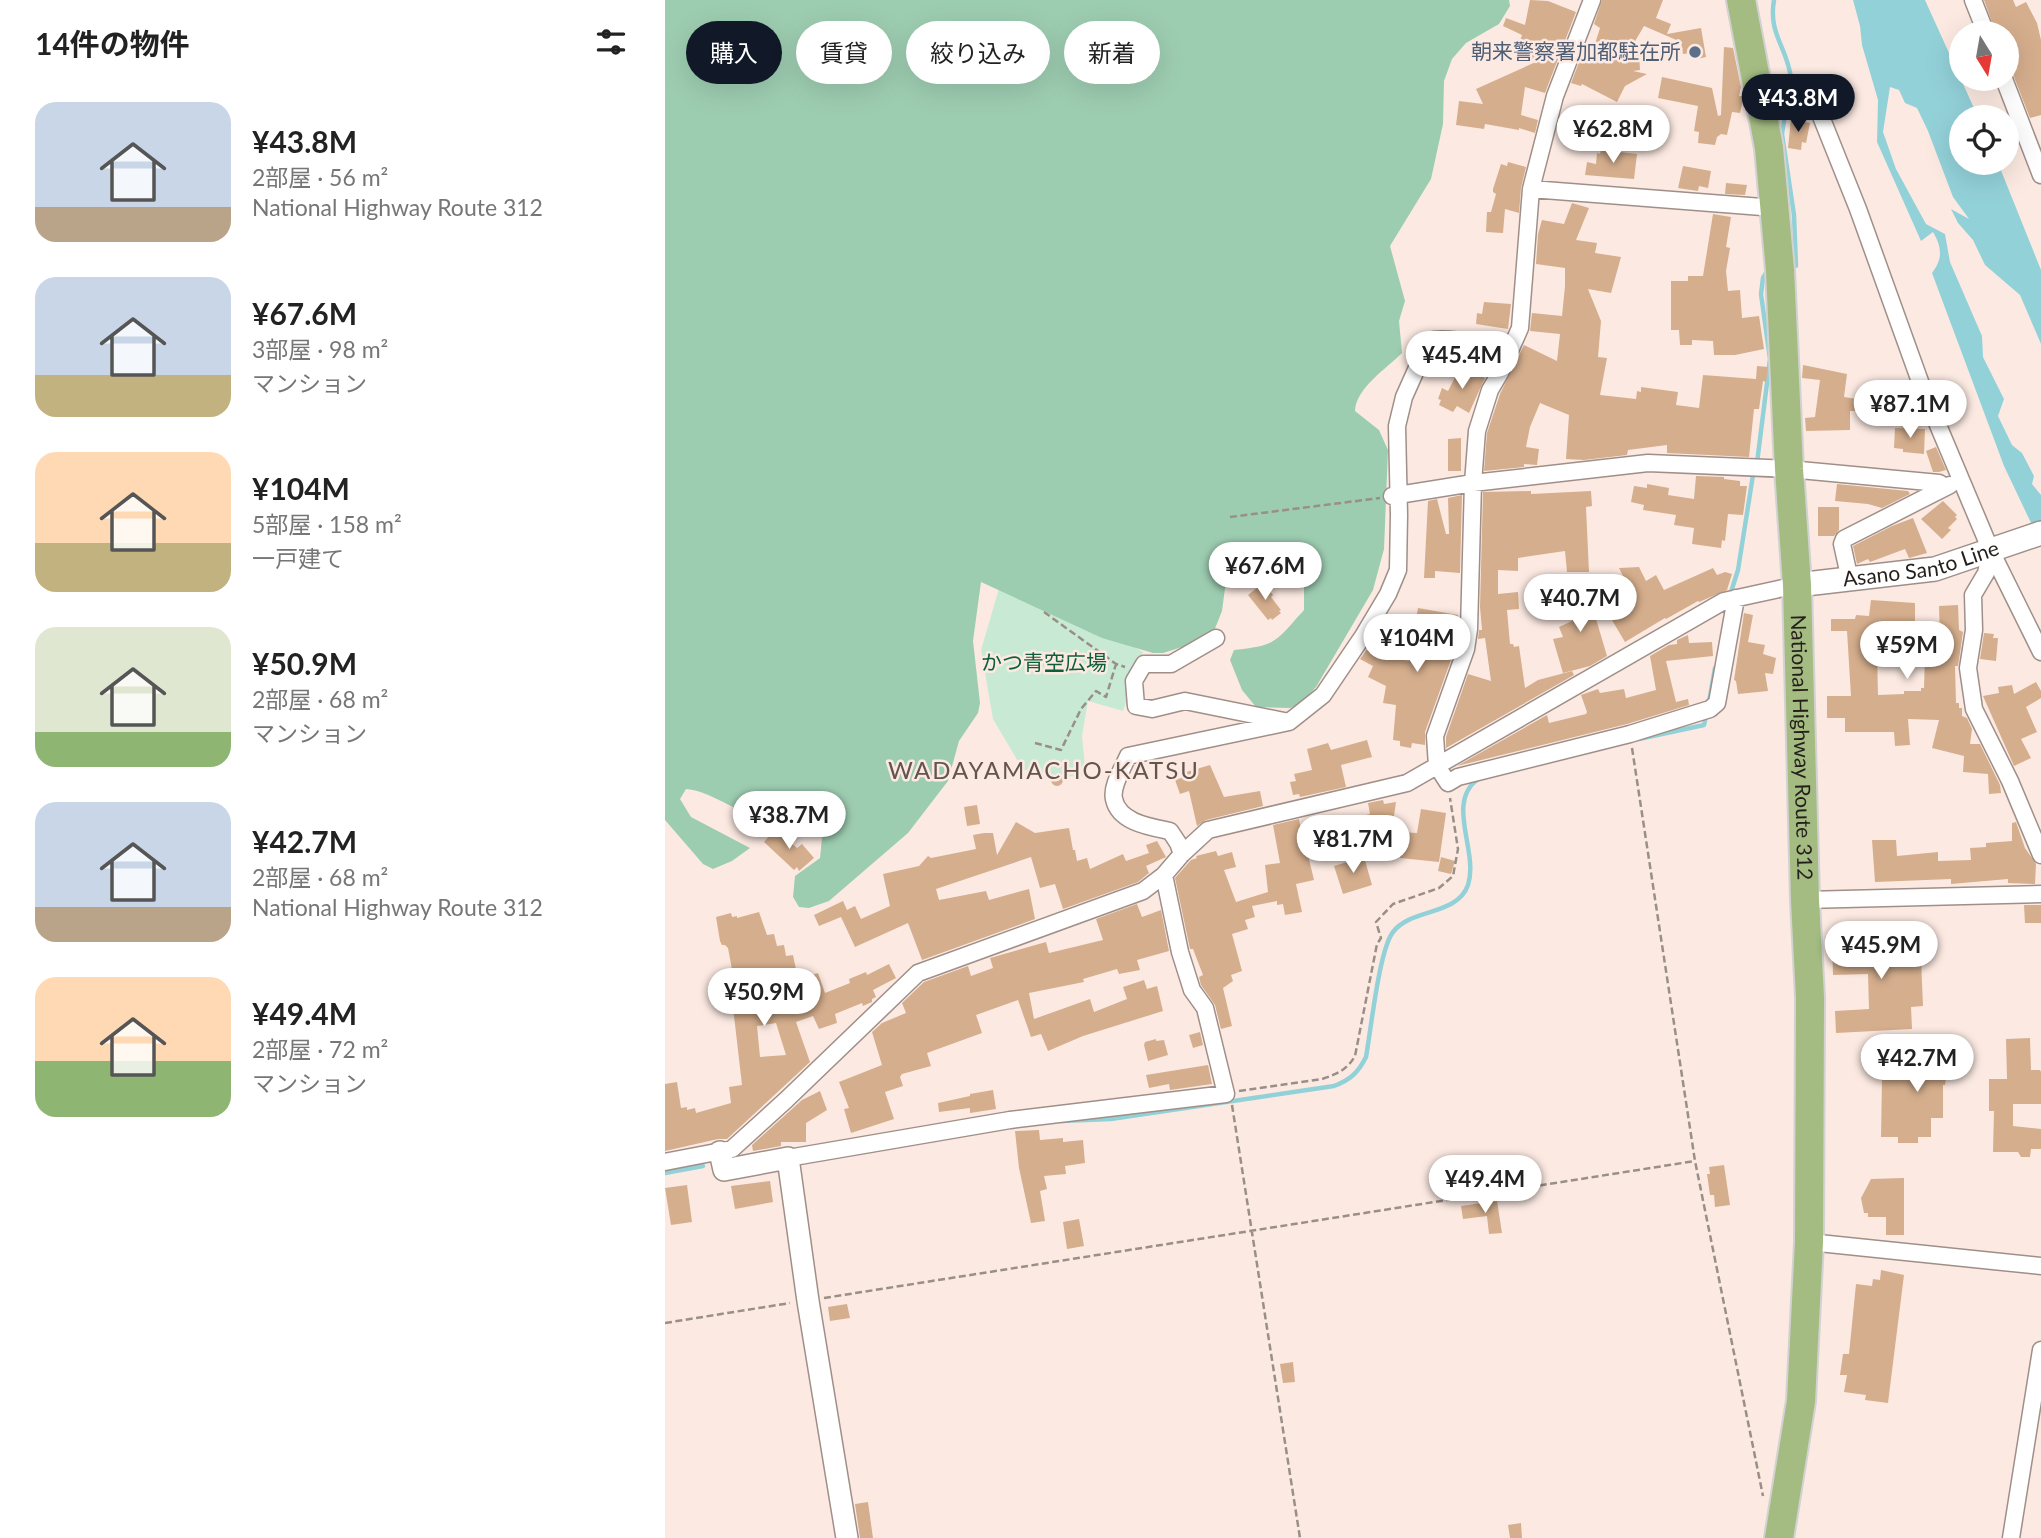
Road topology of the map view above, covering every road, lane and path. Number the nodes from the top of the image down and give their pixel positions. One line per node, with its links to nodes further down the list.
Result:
1 (1591, 0): 8 (street)
2 (1741, 0): 5 (highway, National Highway Route 312)
3 (1973, 0): 4 (street)
4 (1981, 21)
5 (1758, 86): 9 (highway, National Highway Route 312); 12 (street)
6 (2009, 91): 7 (street)
7 (2041, 175)
8 (1531, 189): 9 (street); 10 (street)
9 (1775, 208): 11 (highway, National Highway Route 312)
10 (1505, 359): 13 (street); 15 (street)
11 (1789, 469): 13 (street); 14 (street); 20 (highway, National Highway Route 312)
12 (1961, 480): 14 (street); 18 (street)
13 (1473, 483): 15 (street); 30 (street)
14 (1945, 487): 19 (street)
15 (1395, 496): 16 (path); 27 (street)
16 (1230, 517)
17 (2041, 533): 18 (main road, Asano Santo Line)
18 (1996, 548): 19 (main road, Asano Santo Line); 24 (street); 33 (street)
19 (1850, 580): 20 (main road, Asano Santo Line)
20 (1797, 585): 21 (street); 36 (highway, National Highway Route 312)
21 (1736, 598): 28 (street); 30 (street)
22 (1044, 612): 25 (path)
23 (1216, 638): 26 (street)
24 (2041, 652)
25 (1116, 664): 26 (path); 29 (path)
26 (1138, 672): 27 (street)
27 (1289, 722): 32 (street)
28 (1630, 734): 31 (street); 40 (path)
29 (1035, 743)
30 (1437, 766): 31 (street); 32 (street)
31 (1448, 783): 37 (path)
32 (1182, 854): 34 (street)
33 (2041, 855)
34 (1164, 875): 37 (street); 38 (street)
35 (2041, 894): 36 (street)
36 (1805, 900): 43 (highway, National Highway Route 312)
37 (1229, 1100): 39 (street); 42 (path)
38 (720, 1152): 39 (street); 41 (street)
39 (788, 1158): 45 (street)
40 (1695, 1161): 42 (path); 48 (path)
41 (665, 1162)
42 (1251, 1230): 45 (path); 50 (path)
43 (1809, 1242): 44 (street); 51 (highway, National Highway Route 312)
44 (2041, 1266)
45 (808, 1301): 46 (path); 49 (street)
46 (665, 1323)
47 (2041, 1350): 52 (street)
48 (1763, 1498)
49 (847, 1538)
50 (1300, 1538)
51 (1779, 1538)
52 (2011, 1538)

